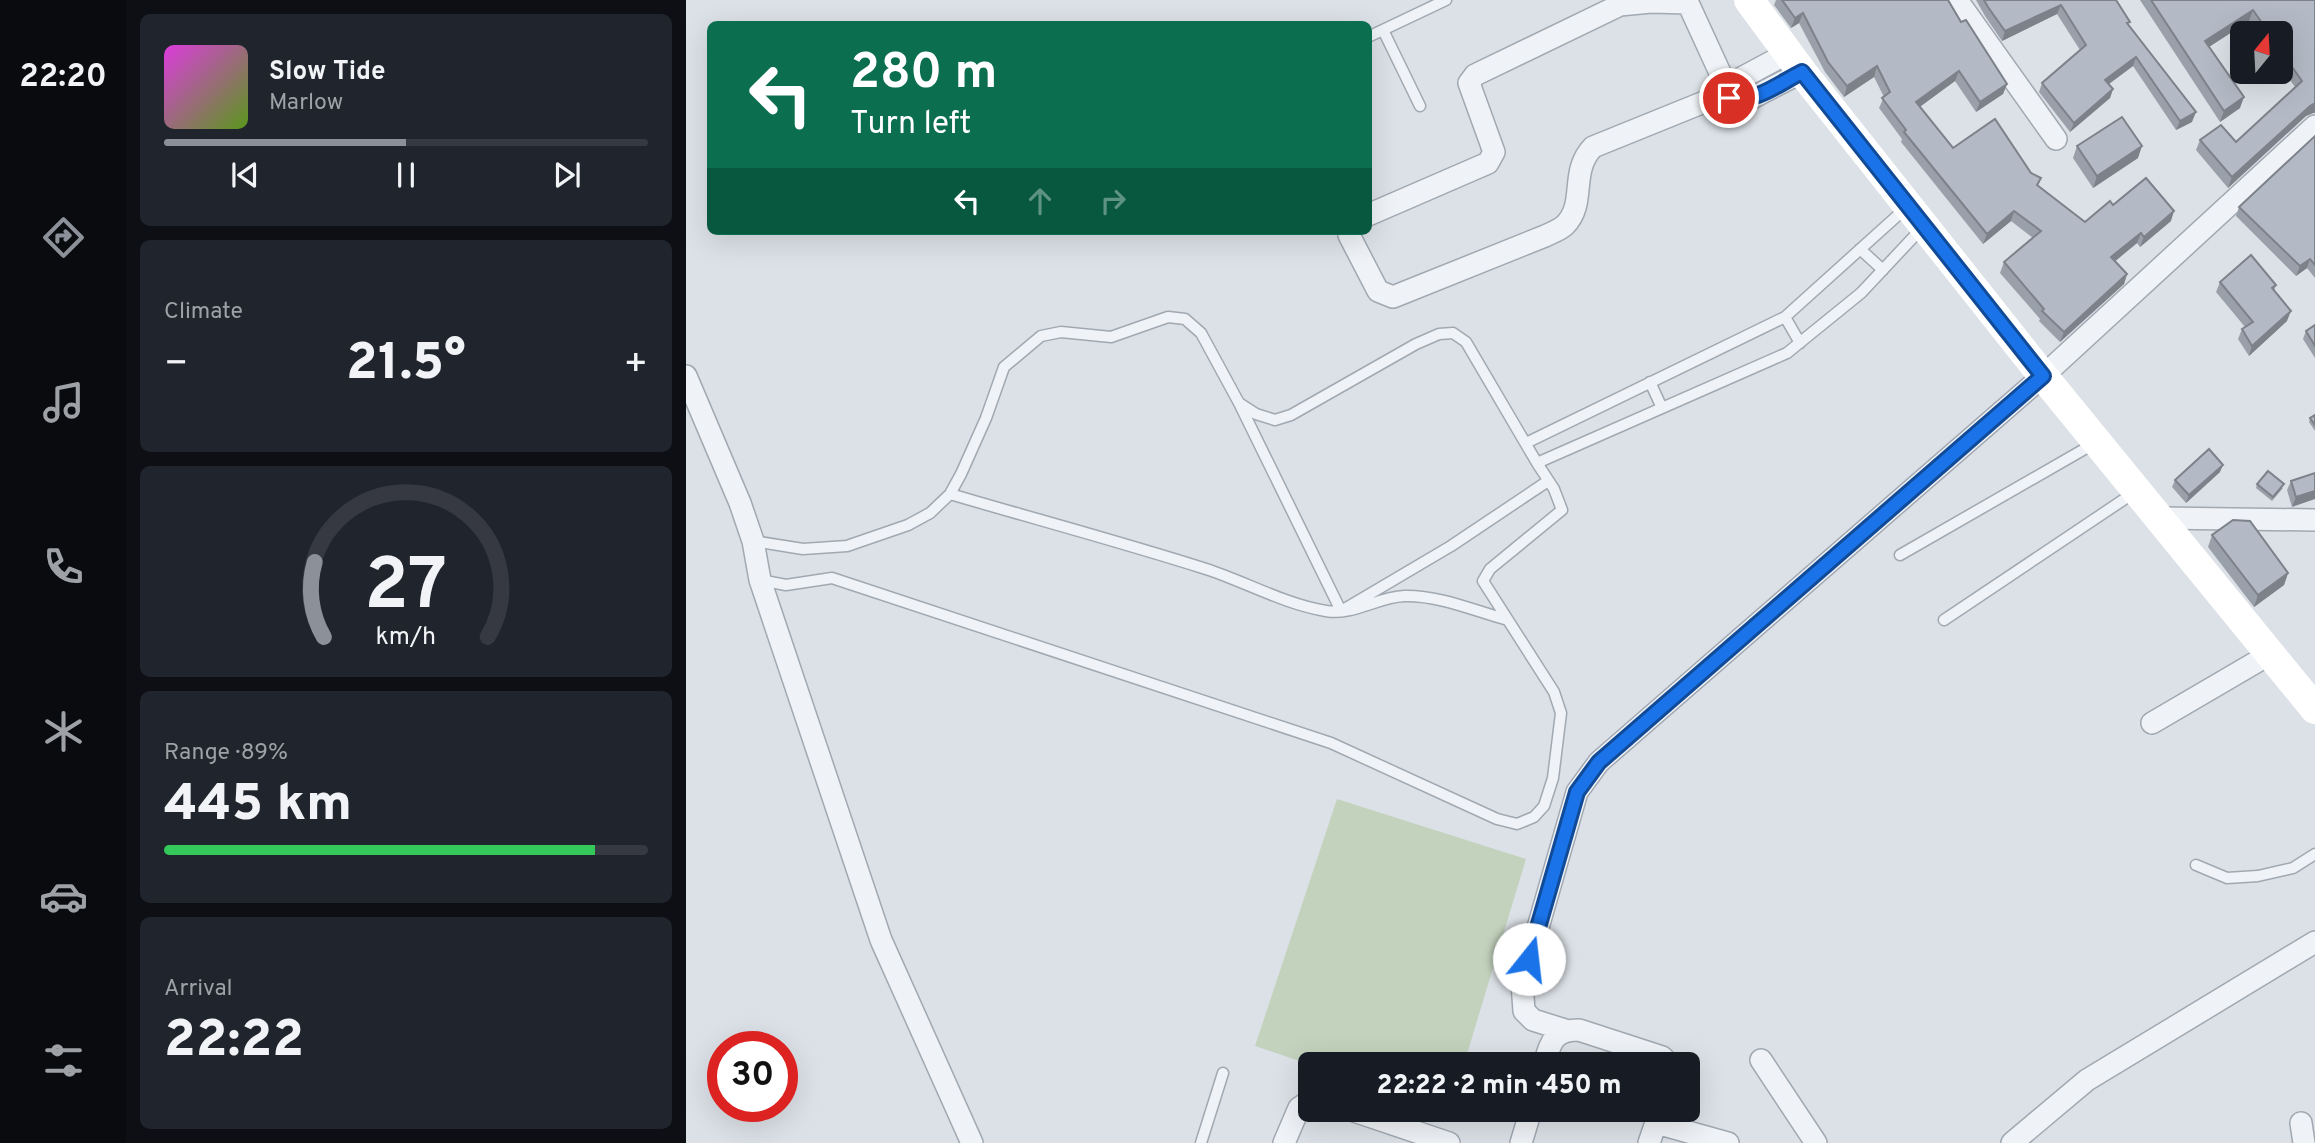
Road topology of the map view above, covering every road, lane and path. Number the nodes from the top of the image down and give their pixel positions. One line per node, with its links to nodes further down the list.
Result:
1 (1446, 0): 4 (lane)
2 (1749, 0): 6 (street)
3 (1957, 0): 10 (street)
4 (1383, 30): 5 (lane); 8 (lane)
5 (1372, 35)
6 (1795, 62): 7 (street); 12 (street)
7 (1723, 92): 11 (street); 13 (street)
8 (1420, 106)
9 (2315, 126): 19 (street)
10 (2056, 139)
11 (1372, 213)
12 (1917, 215): 14 (lane); 15 (lane); 19 (street)
13 (1349, 235)
14 (1860, 249): 15 (lane); 16 (lane)
15 (1883, 270): 17 (lane)
16 (1785, 317): 17 (lane); 20 (lane)
17 (1800, 343): 22 (lane)
18 (686, 376): 31 (street)
19 (2043, 376): 23 (street); 43 (street)
20 (1650, 382): 22 (lane); 24 (lane)
21 (1239, 403): 24 (lane); 28 (lane); 34 (lane)
22 (1662, 408): 25 (lane)
23 (2098, 442): 27 (street); 32 (lane)
24 (1525, 443): 25 (lane)
25 (1537, 463): 26 (lane)
26 (1548, 481): 34 (lane); 35 (lane)
27 (2138, 490): 29 (street); 36 (lane)
28 (950, 494): 31 (lane); 34 (lane)
29 (2161, 518): 30 (street); 37 (street)
30 (2315, 520)
31 (753, 541): 33 (street)
32 (1900, 555)
33 (760, 580): 35 (lane); 53 (street)
34 (1341, 611): 35 (lane)
35 (1508, 620)
36 (1944, 620)
37 (2270, 654): 38 (street); 39 (street)
38 (2315, 709)
39 (2152, 723)
40 (2315, 854): 41 (lane)
41 (2196, 865)
42 (2315, 942): 60 (street)
43 (1565, 1030): 44 (street); 45 (street)
44 (1549, 1052)
45 (1647, 1052)
46 (1761, 1059): 59 (street)
47 (1223, 1073): 54 (lane)
48 (1298, 1108): 55 (street)
49 (1371, 1122): 52 (street)
50 (1527, 1122): 57 (street)
51 (1655, 1125): 58 (street)
52 (1389, 1133): 56 (street)
53 (972, 1143)
54 (1201, 1143)
55 (1284, 1143)
56 (1449, 1143)
57 (1521, 1143)
58 (1728, 1143)
59 (1816, 1143)
60 (2012, 1143)

